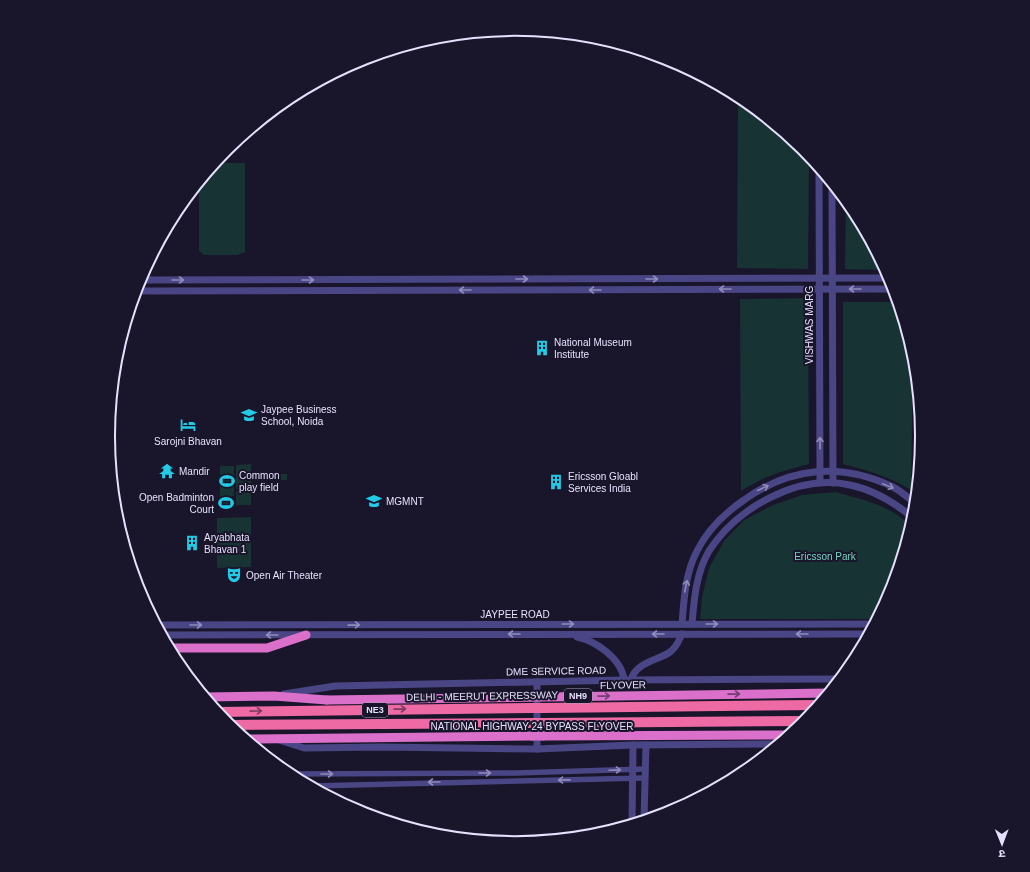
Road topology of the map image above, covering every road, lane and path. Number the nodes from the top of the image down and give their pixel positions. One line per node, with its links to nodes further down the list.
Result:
1 (819, 176): 3 (street, VISHWAS MARG)
2 (832, 192): 4 (street)
3 (819, 278): 4 (street); 6 (street, one-way to 3); 7 (street, VISHWAS MARG)
4 (832, 278): 5 (street); 8 (street)
5 (883, 278)
6 (146, 280)
7 (819, 289): 8 (street); 10 (street, one-way to 10); 11 (street, VISHWAS MARG, one-way to 7)
8 (832, 289): 9 (street, one-way to 8); 12 (street)
9 (887, 289)
10 (142, 291)
11 (820, 471): 12 (street); 13 (street, VISHWAS MARG); 17 (street, one-way to 11)
12 (833, 471): 14 (street); 15 (street, one-way to 15)
13 (820, 482): 14 (street); 18 (street)
14 (833, 483): 16 (street)
15 (910, 499)
16 (907, 513)
17 (682, 624): 18 (street, JAYPEE ROAD); 22 (street, JAYPEE ROAD, one-way to 17)
18 (692, 624): 19 (street, JAYPEE ROAD, one-way to 19)
19 (821, 624): 20 (street, JAYPEE ROAD); 25 (street)
20 (868, 624)
21 (163, 625): 22 (street, JAYPEE ROAD, one-way to 22)
22 (332, 625): 29 (street)
23 (565, 634): 24 (street, one-way to 23); 29 (street, one-way to 29); 32 (street)
24 (682, 634): 25 (street, one-way to 24); 32 (street)
25 (822, 634): 26 (street)
26 (862, 634)
27 (168, 635): 28 (street, one-way to 27)
28 (306, 635): 29 (street); 30 (highway)
29 (332, 635)
30 (176, 648)
31 (833, 679): 32 (street, DME SERVICE ROAD)
32 (628, 680): 33 (street, DME SERVICE ROAD)
33 (537, 682): 35 (street, DME SERVICE ROAD); 47 (street)
34 (822, 693): 35 (highway, FLYOVER / NH9, one-way to 34, bridge)
35 (274, 696): 36 (highway, FLYOVER)
36 (212, 697)
37 (811, 705): 38 (highway, DELHI - MEERUT EXPRESSWAY / NE3, one-way to 37, bridge)
38 (225, 712)
39 (796, 721): 40 (highway, NE3, bridge)
40 (238, 725)
41 (781, 735): 43 (highway, NATIONAL HIGHWAY 24 BYPASS FLYOVER, bridge)
42 (252, 738): 43 (highway, NATIONAL HIGHWAY 24 BYPASS FLYOVER)
43 (275, 738): 47 (street)
44 (770, 744): 46 (street)
45 (633, 745): 46 (street); 47 (street); 48 (street)
46 (646, 745): 49 (street)
47 (538, 749)
48 (634, 769): 49 (street); 50 (street, one-way to 48); 52 (street)
49 (645, 770): 53 (street)
50 (464, 773): 51 (street, one-way to 50); 54 (street)
51 (301, 774)
52 (634, 778): 53 (street); 54 (street, one-way to 54); 57 (street)
53 (644, 778): 56 (street)
54 (464, 782): 55 (street, one-way to 55)
55 (322, 786)
56 (644, 815)
57 (632, 818)

